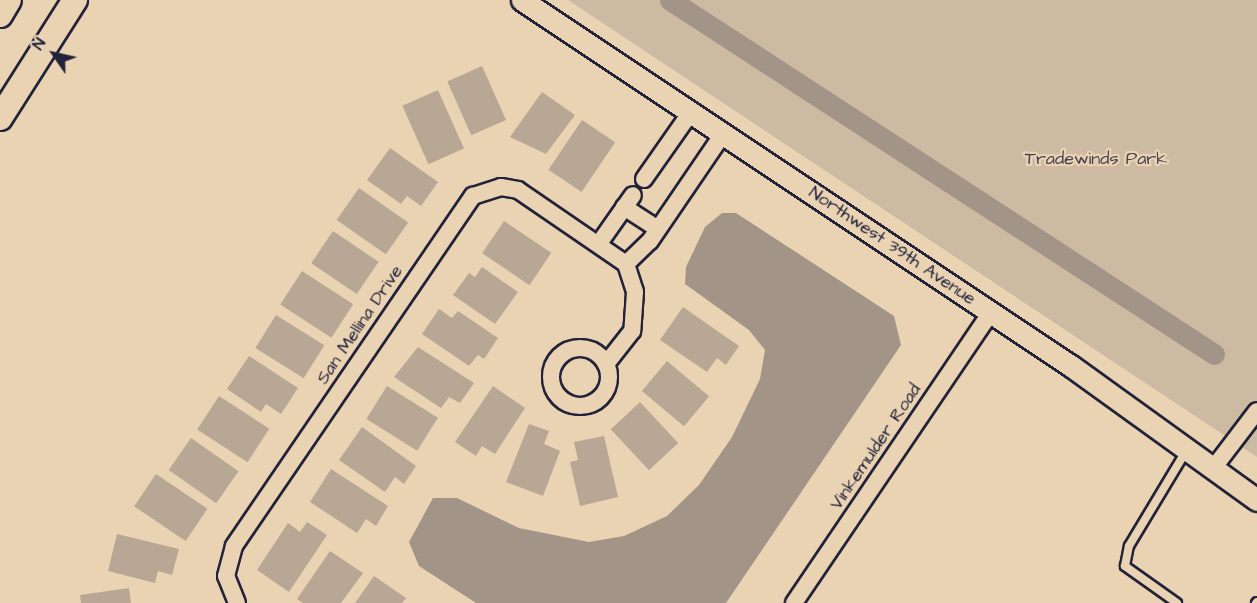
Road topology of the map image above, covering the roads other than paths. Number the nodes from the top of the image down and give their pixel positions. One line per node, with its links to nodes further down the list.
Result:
1 (9, 0): 4 (main road)
2 (75, 0): 6 (main road)
3 (522, 0): 5 (street, Northwest 39th Avenue)
4 (0, 15)
5 (690, 112): 7 (street, Northwest 39th Avenue); 8 (street)
6 (0, 118)
7 (723, 134): 9 (street); 12 (street, Northwest 39th Avenue)
8 (644, 179)
9 (658, 229): 10 (street); 11 (street)
10 (600, 242): 11 (street, San Mellina Drive); 18 (street, San Mellina Drive)
11 (626, 264): 13 (street)
12 (991, 312): 15 (street, Northwest 39th Avenue); 19 (street, Vinkemulder Road)
13 (606, 364)
14 (1257, 411): 16 (street)
15 (1186, 451): 16 (street, Northwest 39th Avenue); 20 (lane)
16 (1212, 470): 17 (street, Northwest 39th Avenue)
17 (1257, 500)
18 (237, 603)
19 (794, 603)
20 (1177, 603)

